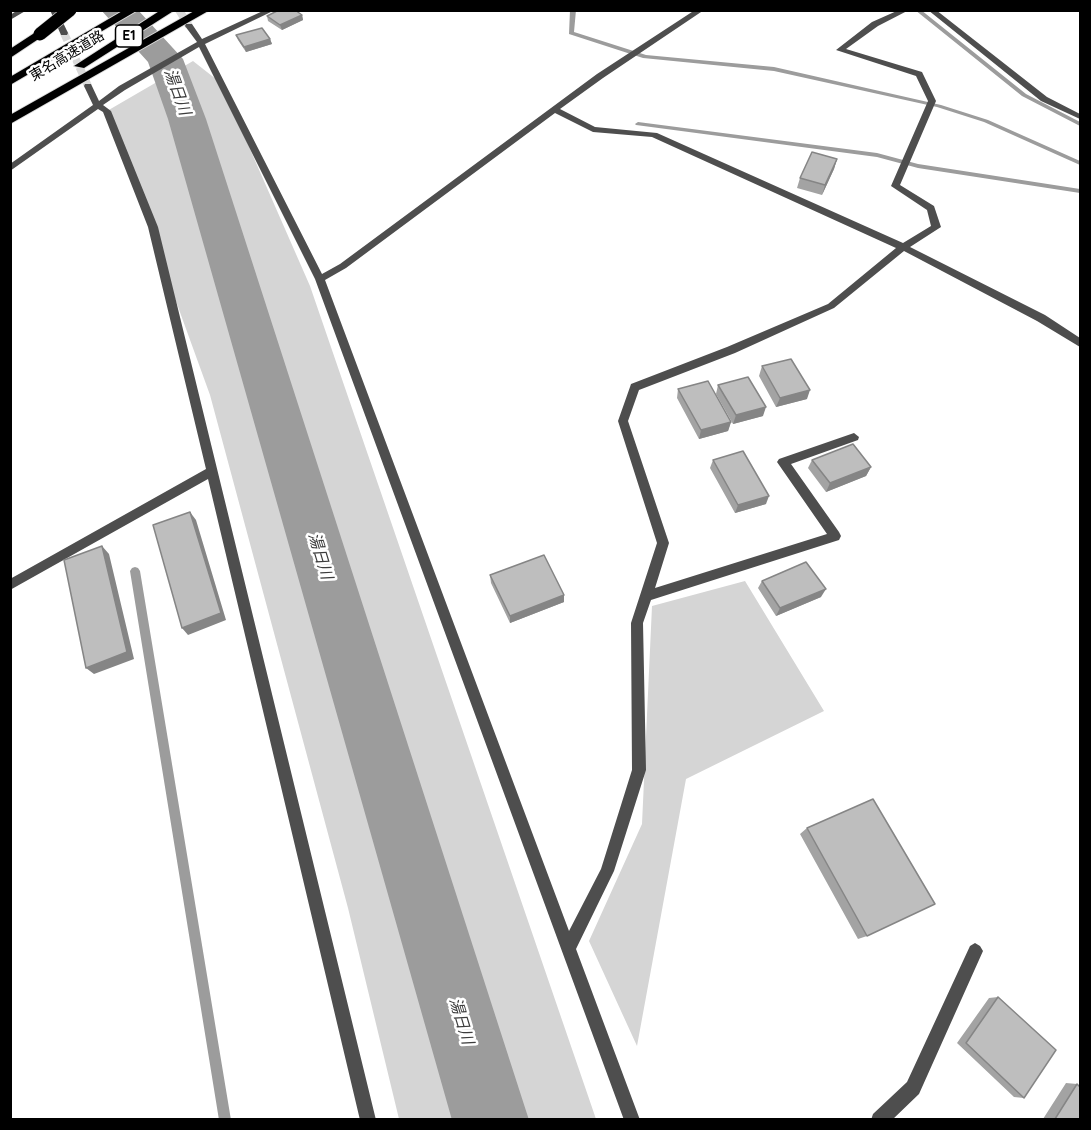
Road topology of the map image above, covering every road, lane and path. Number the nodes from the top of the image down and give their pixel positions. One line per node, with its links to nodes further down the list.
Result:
1 (24, 10): 11 (street)
2 (53, 10): 13 (street)
3 (70, 10): 15 (highway, bridge)
4 (133, 10): 17 (highway, 東名高速道路 / E1)
5 (204, 10): 16 (highway)
6 (272, 10): 14 (street)
7 (701, 10): 21 (street)
8 (931, 10): 22 (street)
9 (169, 11): 16 (highway, 東名高速道路 / E1)
10 (905, 11): 25 (street)
11 (10, 18)
12 (189, 26): 14 (street)
13 (64, 33)
14 (197, 45): 19 (street); 26 (street)
15 (10, 55)
16 (92, 66): 20 (highway, 東名高速道路 / E1); 23 (highway)
17 (10, 82)
18 (88, 86): 19 (street)
19 (97, 105): 24 (street); 29 (street)
20 (10, 108)
21 (555, 110): 25 (street); 26 (street)
22 (1080, 117)
23 (10, 120)
24 (10, 168)
25 (903, 247): 27 (street); 31 (street)
26 (320, 279): 32 (street)
27 (1080, 344)
28 (854, 437): 31 (street)
29 (212, 471): 30 (street); 34 (street)
30 (10, 585)
31 (646, 596): 32 (street)
32 (569, 948): 35 (street)
33 (975, 951): 36 (street)
34 (368, 1119)
35 (632, 1119)
36 (879, 1119)

